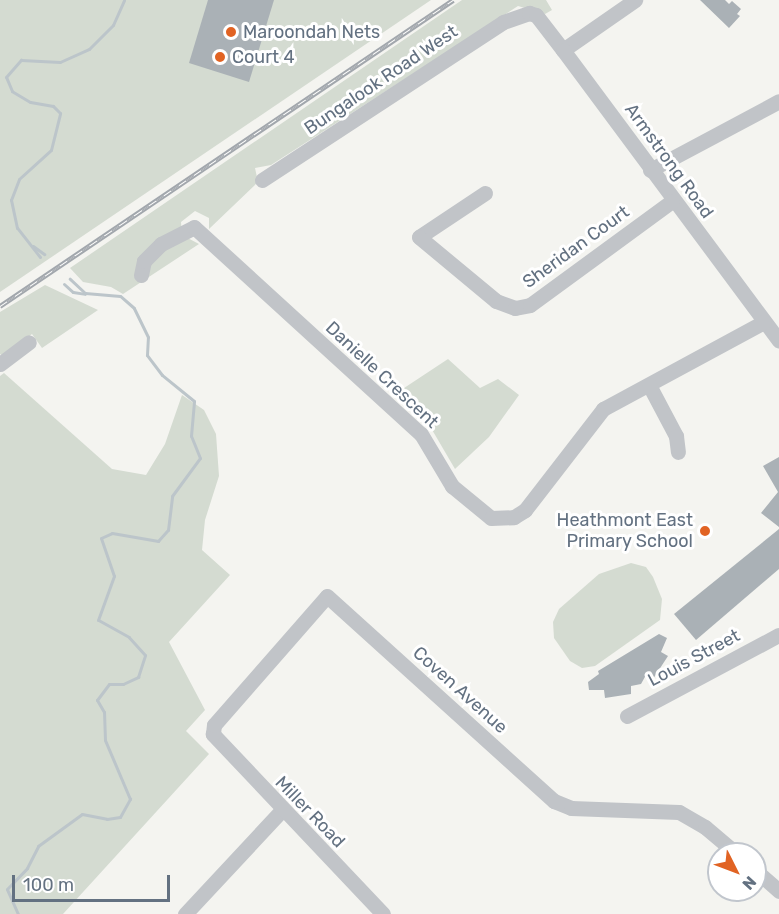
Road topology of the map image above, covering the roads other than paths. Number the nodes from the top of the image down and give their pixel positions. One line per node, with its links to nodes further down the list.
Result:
1 (635, 0): 3 (street)
2 (522, 12): 3 (street, Armstrong Road); 6 (street, Bungalook Road West)
3 (563, 50): 5 (street, Armstrong Road)
4 (779, 101): 5 (street)
5 (650, 170): 8 (street, Armstrong Road)
6 (262, 180)
7 (485, 193): 8 (street, Sheridan Court)
8 (672, 201): 10 (street, Armstrong Road)
9 (141, 275): 14 (street, Danielle Crescent)
10 (764, 321): 11 (street, Armstrong Road); 14 (street, Danielle Crescent)
11 (779, 341)
12 (29, 342): 13 (street)
13 (0, 364)
14 (649, 385): 15 (street)
15 (678, 452)
16 (779, 635): 17 (street, Louis Street)
17 (627, 716)
18 (213, 735): 19 (street, Miller Road); 20 (street, Coven Avenue)
19 (281, 811): 23 (street); 24 (street, Miller Road)
20 (723, 842)
21 (767, 874): 22 (street)
22 (779, 891)
23 (185, 914)
24 (384, 914)

